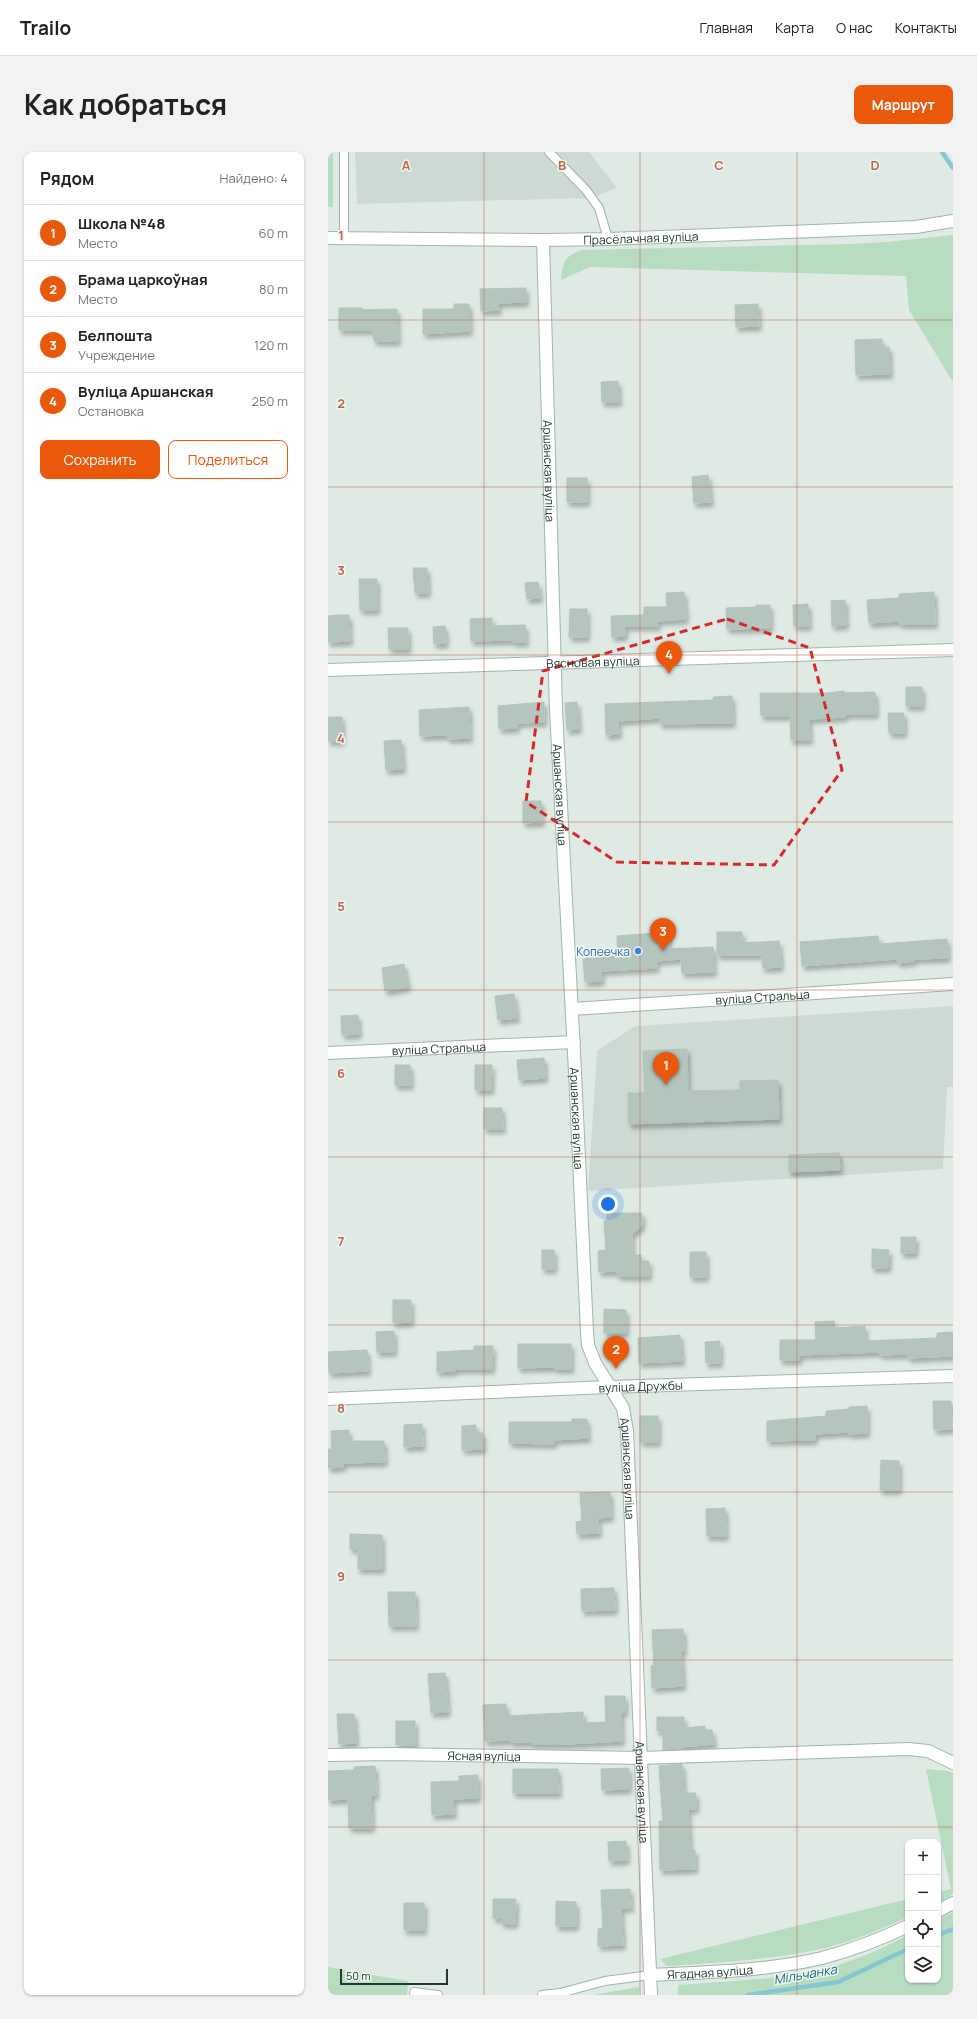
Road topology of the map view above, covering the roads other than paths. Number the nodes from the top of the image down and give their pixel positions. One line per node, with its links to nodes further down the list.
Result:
1 (344, 152): 5 (lane)
2 (549, 152): 6 (lane)
3 (953, 221): 6 (street, Прасёлачная вуліца)
4 (328, 238): 5 (street, Прасёлачная вуліца)
5 (344, 238): 7 (street, Прасёлачная вуліца)
6 (608, 239): 7 (street, Прасёлачная вуліца)
7 (543, 240): 9 (street, Аршанская вуліца)
8 (953, 650): 9 (street, Вясновая вуліца)
9 (556, 662): 10 (street, Вясновая вуліца); 12 (street, Аршанская вуліца)
10 (328, 670)
11 (953, 984): 12 (street, вуліца Стральца)
12 (572, 1009): 13 (street, Аршанская вуліца)
13 (574, 1042): 14 (street, вуліца Стральца); 16 (street, Аршанская вуліца)
14 (328, 1053)
15 (953, 1376): 16 (street, вуліца Дружбы)
16 (608, 1387): 17 (street, вуліца Дружбы); 19 (street, Аршанская вуліца)
17 (328, 1398)
18 (328, 1755): 19 (street, Ясная вуліца)
19 (641, 1758): 20 (street, Ясная вуліца); 24 (street, Аршанская вуліца)
20 (953, 1763)
21 (953, 1903): 22 (street)
22 (941, 1909)
23 (905, 1927): 24 (street, Ягадная вуліца)
24 (650, 1985): 27 (lane)
25 (414, 1992): 26 (lane)
26 (438, 1995)
27 (542, 1995)

